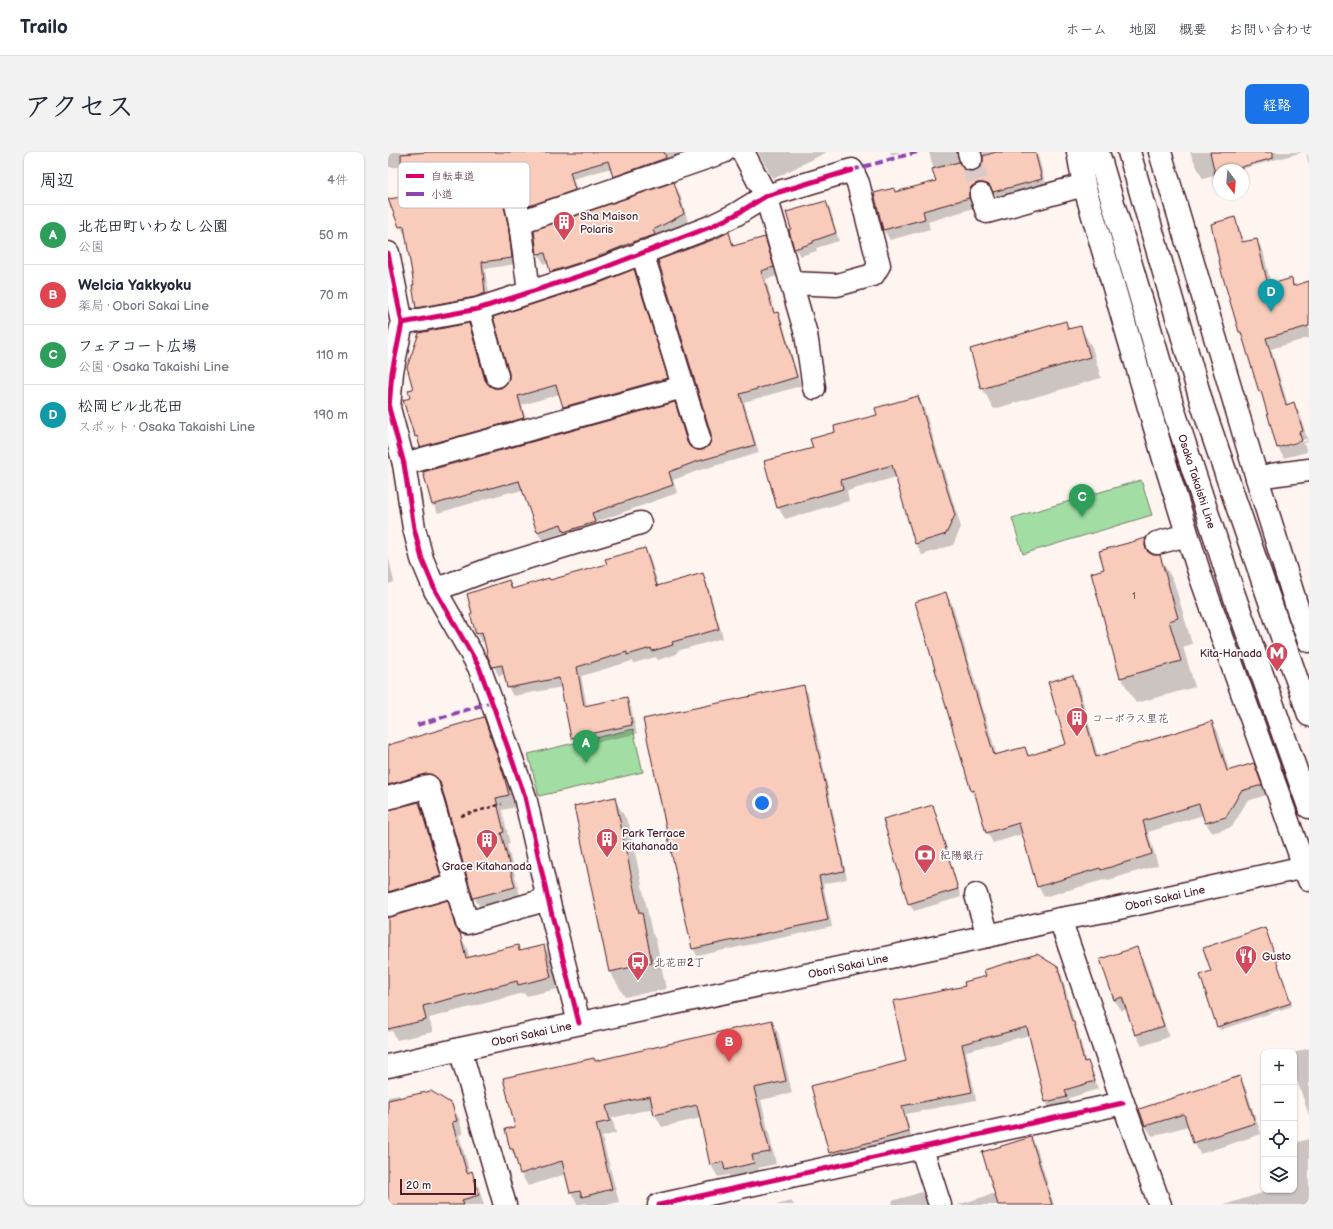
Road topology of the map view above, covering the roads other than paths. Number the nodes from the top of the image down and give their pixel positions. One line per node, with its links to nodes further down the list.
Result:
1 (724, 152): 11 (main road)
2 (743, 152): 9 (main road)
3 (1078, 152): 7 (main road)
4 (1098, 152): 32 (main road, Osaka Takaishi Line)
5 (1129, 152): 30 (main road)
6 (1160, 152): 24 (main road)
7 (1084, 185): 8 (main road); 26 (main road)
8 (981, 195)
9 (766, 196): 12 (main road); 14 (main road); 14 (main road)
10 (517, 208): 11 (main road)
11 (520, 222): 15 (main road)
12 (642, 252): 15 (main road); 19 (main road)
13 (388, 253): 17 (main road)
14 (791, 283): 20 (main road)
15 (529, 292): 16 (main road)
16 (478, 309): 17 (main road); 18 (main road)
17 (402, 323): 22 (main road)
18 (498, 376)
19 (683, 387): 21 (main road); 22 (main road)
20 (814, 388)
21 (699, 438)
22 (404, 464): 28 (main road)
23 (1309, 470): 24 (main road)
24 (1257, 478): 29 (main road)
25 (640, 523): 28 (main road)
26 (1187, 535): 27 (main road); 33 (main road)
27 (1157, 543)
28 (435, 590): 36 (main road)
29 (1309, 641)
30 (1309, 715)
31 (388, 798): 34 (main road)
32 (1309, 807)
33 (1308, 871): 38 (main road, Obori Sakai Line)
34 (456, 885): 36 (main road); 37 (main road)
35 (976, 895): 39 (main road)
36 (548, 899): 40 (main road)
37 (388, 904)
38 (1060, 919): 39 (main road, Obori Sakai Line); 43 (main road)
39 (988, 936): 40 (main road, Obori Sakai Line)
40 (579, 1023): 41 (main road, Obori Sakai Line)
41 (460, 1049): 42 (main road, Obori Sakai Line); 46 (main road)
42 (388, 1066)
43 (1123, 1103): 44 (main road); 49 (main road)
44 (921, 1146): 45 (main road); 48 (main road)
45 (731, 1198): 47 (main road)
46 (505, 1205)
47 (659, 1205)
48 (940, 1205)
49 (1160, 1205)

